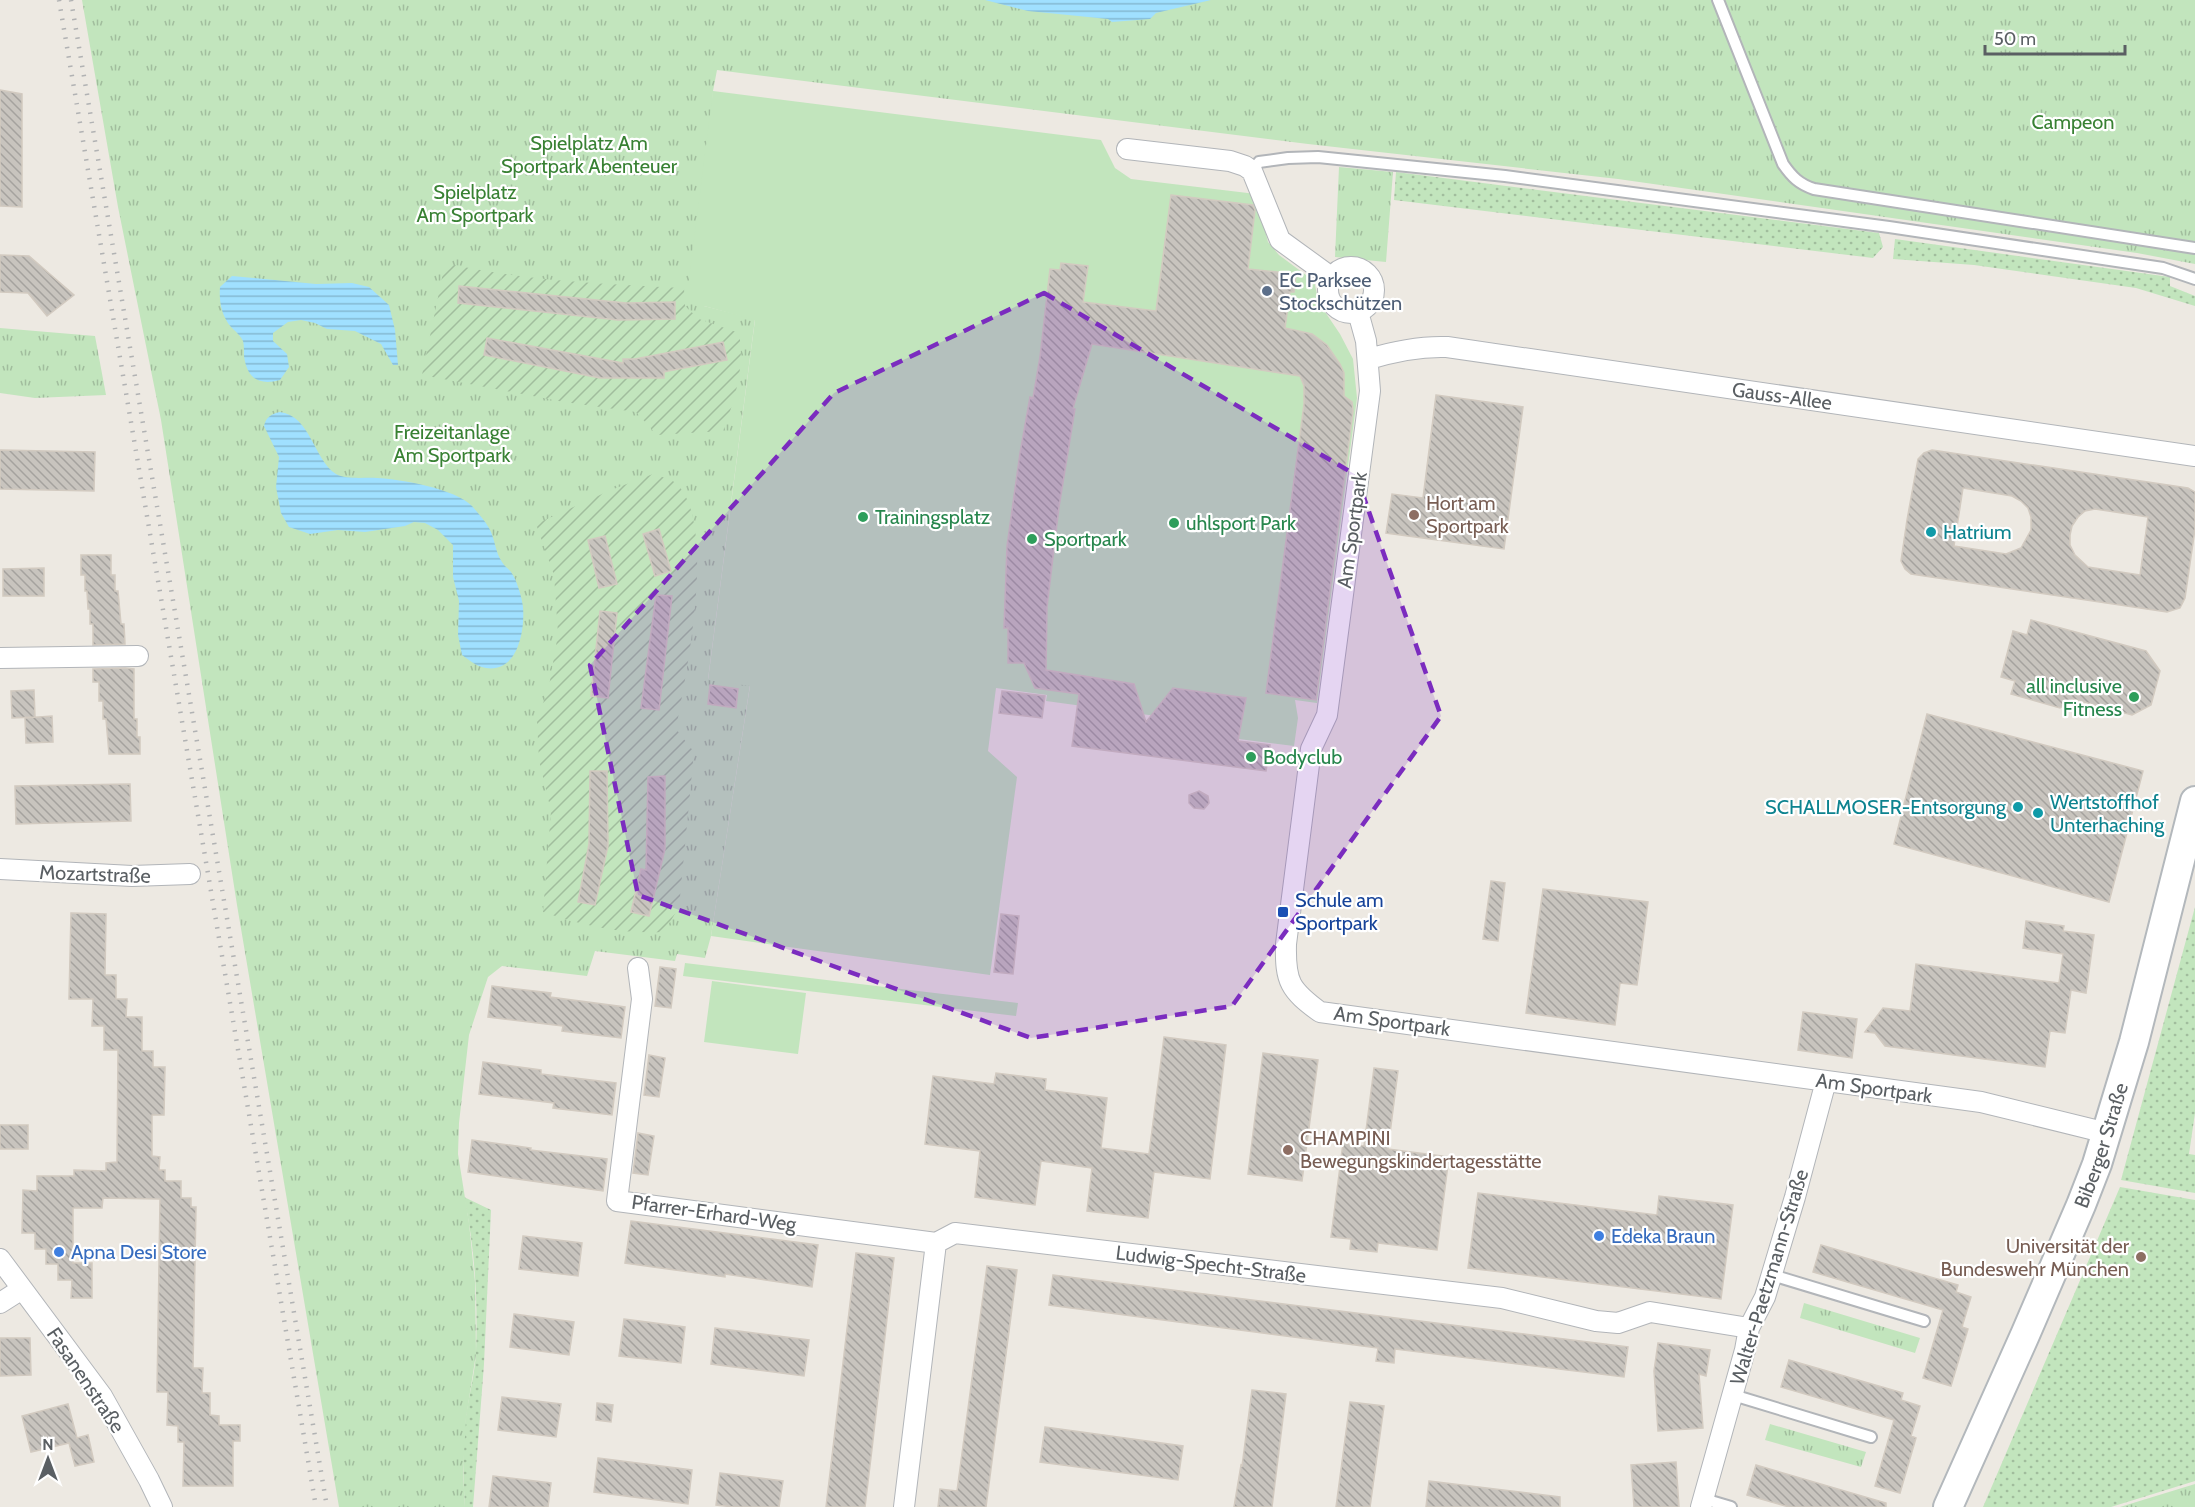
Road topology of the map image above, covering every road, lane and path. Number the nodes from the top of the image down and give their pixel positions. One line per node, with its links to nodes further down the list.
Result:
1 (1718, 0): 4 (lane)
2 (1127, 149): 3 (street)
3 (1252, 171): 5 (street); 6 (lane)
4 (2195, 248)
5 (1331, 277): 7 (street); 7 (street)
6 (2195, 279)
7 (1358, 312): 8 (street, Am Sportpark)
8 (1369, 359): 9 (street, Gauss-Allee); 16 (street, Am Sportpark)
9 (2195, 456)
10 (138, 656): 11 (street)
11 (0, 657)
12 (2195, 801): 17 (main road, Biberger Straße)
13 (0, 869): 14 (street, Mozartstraße)
14 (190, 874)
15 (638, 968): 18 (street, Pfarrer-Erhard-Weg)
16 (1826, 1081): 17 (street, Am Sportpark); 20 (street, Walter-Paetzmann-Straße)
17 (2107, 1133): 31 (main road, Biberger Straße)
18 (936, 1242): 24 (street, Ludwig-Specht-Straße); 29 (street)
19 (0, 1259): 21 (street, Fasanenstraße)
20 (1772, 1275): 23 (lane); 24 (street, Walter-Paetzmann-Straße)
21 (22, 1289): 22 (street); 28 (street, Fasanenstraße)
22 (0, 1303)
23 (1924, 1320)
24 (1749, 1328): 25 (street, Walter-Paetzmann-Straße)
25 (1732, 1395): 26 (lane); 27 (street, Walter-Paetzmann-Straße)
26 (1871, 1437)
27 (1702, 1503): 30 (lane)
28 (162, 1507)
29 (904, 1507)
30 (1731, 1507)
31 (1948, 1507)

